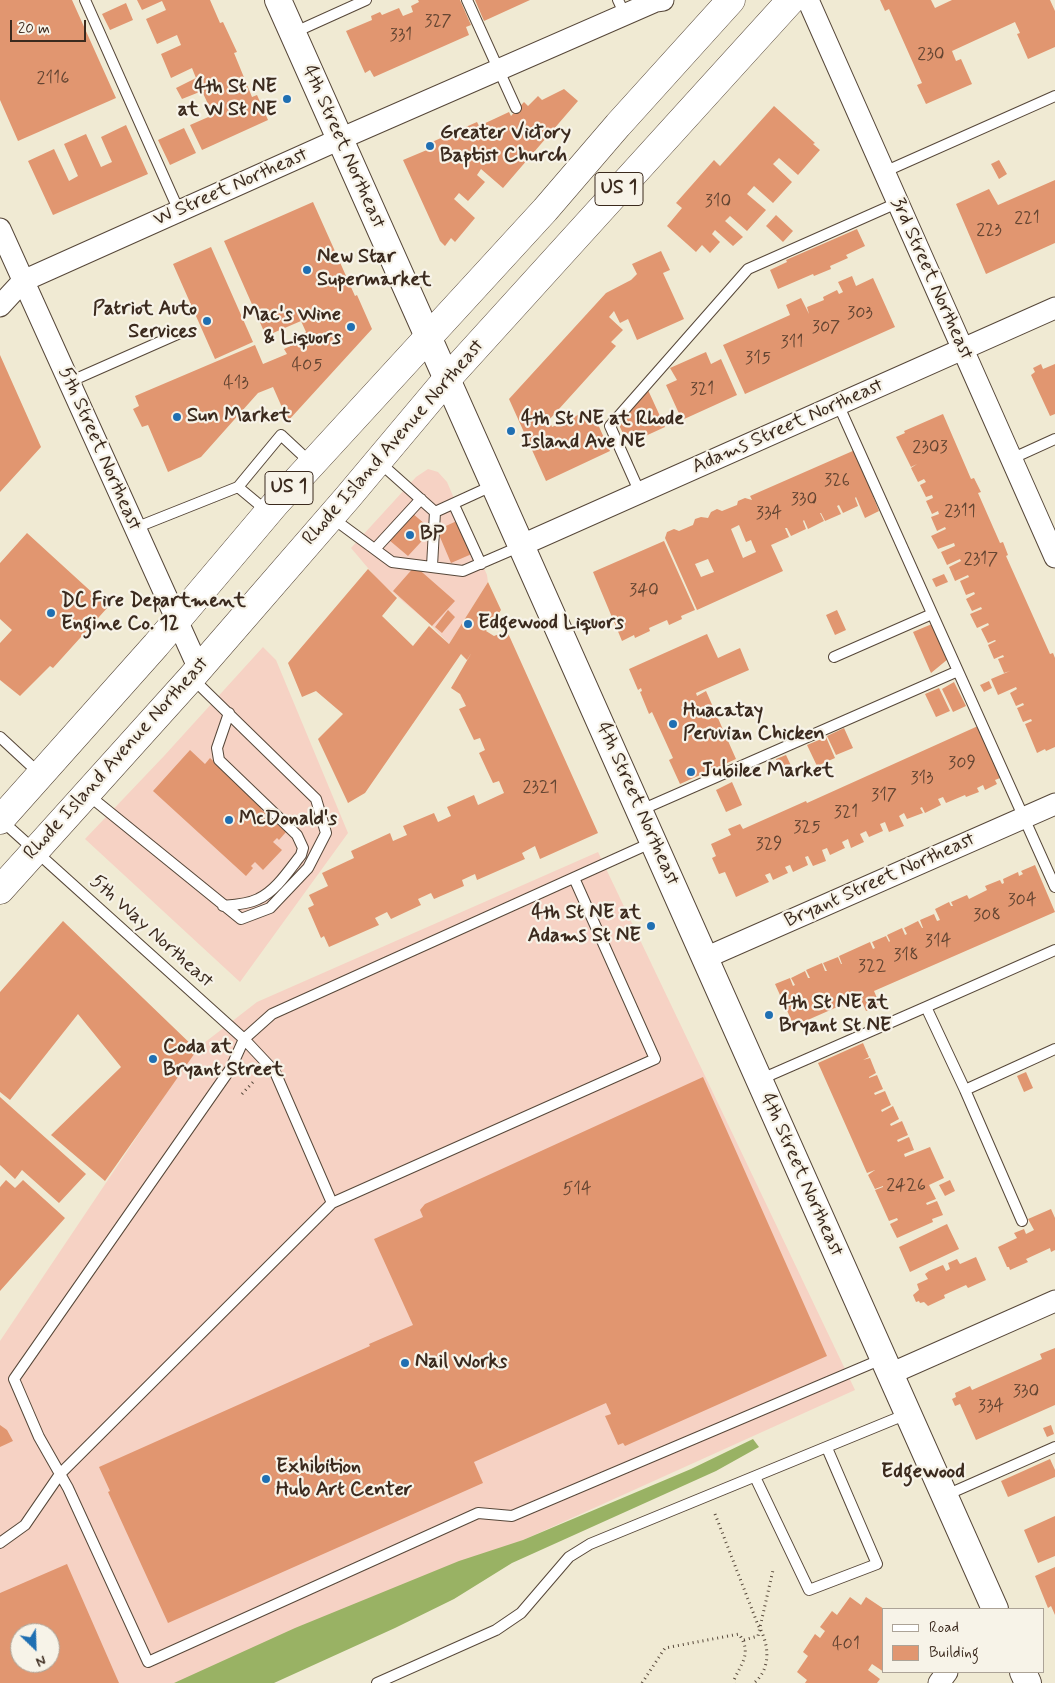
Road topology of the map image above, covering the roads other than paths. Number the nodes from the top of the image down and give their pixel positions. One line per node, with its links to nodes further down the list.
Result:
1 (85, 0): 17 (lane)
2 (278, 0): 10 (street, 4th Street Northeast)
3 (366, 0): 10 (lane)
4 (467, 0): 11 (lane)
5 (663, 0): 9 (street, W Street Northeast)
6 (731, 0): 23 (main road, US 1)
7 (791, 0): 25 (main road, Rhode Island Avenue Northeast / US 1)
8 (808, 0): 15 (street, 3rd Street Northeast)
9 (622, 7): 11 (street, W Street Northeast)
10 (293, 33): 14 (street, 4th Street Northeast)
11 (499, 70): 13 (lane); 14 (street, W Street Northeast)
12 (1055, 96): 15 (lane)
13 (516, 108)
14 (340, 139): 17 (street, W Street Northeast); 23 (street, 4th Street Northeast)
15 (884, 172): 16 (street, 3rd Street Northeast)
16 (897, 203): 24 (street, 3rd Street Northeast); 34 (lane)
17 (179, 211): 19 (street, W Street Northeast)
18 (0, 229): 19 (street, 5th Street Northeast)
19 (23, 281): 20 (street, W Street Northeast); 26 (street, 5th Street Northeast)
20 (0, 306)
21 (1055, 308): 24 (street, Adams Street Northeast)
22 (180, 333): 26 (lane)
23 (428, 337): 25 (street, 4th Street Northeast); 31 (main road, US 1)
24 (962, 349): 27 (street, Adams Street Northeast); 29 (street, 3rd Street Northeast)
25 (447, 379): 30 (main road, Rhode Island Avenue Northeast / US 1); 32 (street, 4th Street Northeast)
26 (69, 382): 40 (street, 5th Street Northeast)
27 (838, 404): 34 (street, Adams Street Northeast); 46 (lane)
28 (1055, 440): 29 (lane)
29 (1011, 459): 43 (street, 3rd Street Northeast)
30 (378, 461): 35 (lane); 39 (main road, Rhode Island Avenue Northeast / US 1)
31 (312, 464): 33 (lane); 37 (main road, US 1)
32 (494, 485): 36 (lane); 41 (street, 4th Street Northeast)
33 (238, 487): 37 (lane); 40 (lane)
34 (640, 493): 41 (street, Adams Street Northeast)
35 (421, 499): 38 (lane); 42 (lane)
36 (454, 505): 38 (lane); 44 (lane)
37 (268, 512): 47 (main road, US 1)
38 (435, 512): 45 (lane)
39 (330, 517): 42 (lane); 50 (main road, Rhode Island Avenue Northeast / US 1)
40 (135, 528): 47 (street, 5th Street Northeast)
41 (522, 546): 44 (lane); 56 (street, 4th Street Northeast)
42 (375, 549): 45 (lane)
43 (1055, 556)
44 (481, 564): 45 (lane)
45 (432, 566)
46 (932, 614): 48 (lane); 49 (lane)
47 (177, 620): 50 (street, 5th Street Northeast); 53 (main road, US 1)
48 (834, 657)
49 (958, 671): 56 (lane); 57 (lane)
50 (195, 673): 51 (lane); 54 (main road, Rhode Island Avenue Northeast / US 1)
51 (229, 713): 64 (lane); 64 (lane)
52 (0, 737): 53 (lane)
53 (40, 775): 58 (main road, US 1)
54 (86, 794): 60 (main road, Rhode Island Avenue Northeast / US 1); 64 (lane)
55 (1055, 804): 57 (street, Bryant Street Northeast)
56 (640, 811): 59 (street, 4th Street Northeast)
57 (1024, 818): 62 (lane); 66 (street, Bryant Street Northeast)
58 (0, 820): 60 (lane, 5th Way Northeast)
59 (654, 842): 61 (lane); 66 (street, 4th Street Northeast)
60 (34, 850): 63 (main road, Rhode Island Avenue Northeast / US 1); 68 (lane, 5th Way Northeast)
61 (574, 878): 68 (lane); 72 (lane)
62 (1055, 887)
63 (0, 890)
64 (223, 906)
65 (1055, 950): 67 (lane)
66 (705, 958): 70 (street, 4th Street Northeast)
67 (926, 1007): 70 (lane); 71 (lane)
68 (244, 1039): 72 (lane, 5th Way Northeast); 79 (lane)
69 (1055, 1048): 71 (lane)
70 (759, 1080): 75 (street, 4th Street Northeast)
71 (965, 1090): 73 (lane)
72 (332, 1204): 79 (lane)
73 (1022, 1221)
74 (1055, 1301): 75 (street)
75 (887, 1366): 76 (street, 4th Street Northeast); 79 (lane)
76 (908, 1413): 78 (lane); 81 (street, 4th Street Northeast)
77 (1055, 1446): 81 (lane)
78 (827, 1448): 80 (lane); 80 (lane)
79 (60, 1474): 82 (lane)
80 (755, 1477): 84 (lane)
81 (944, 1496): 83 (street, 4th Street Northeast)
82 (0, 1543)
83 (995, 1608)
84 (377, 1683)

